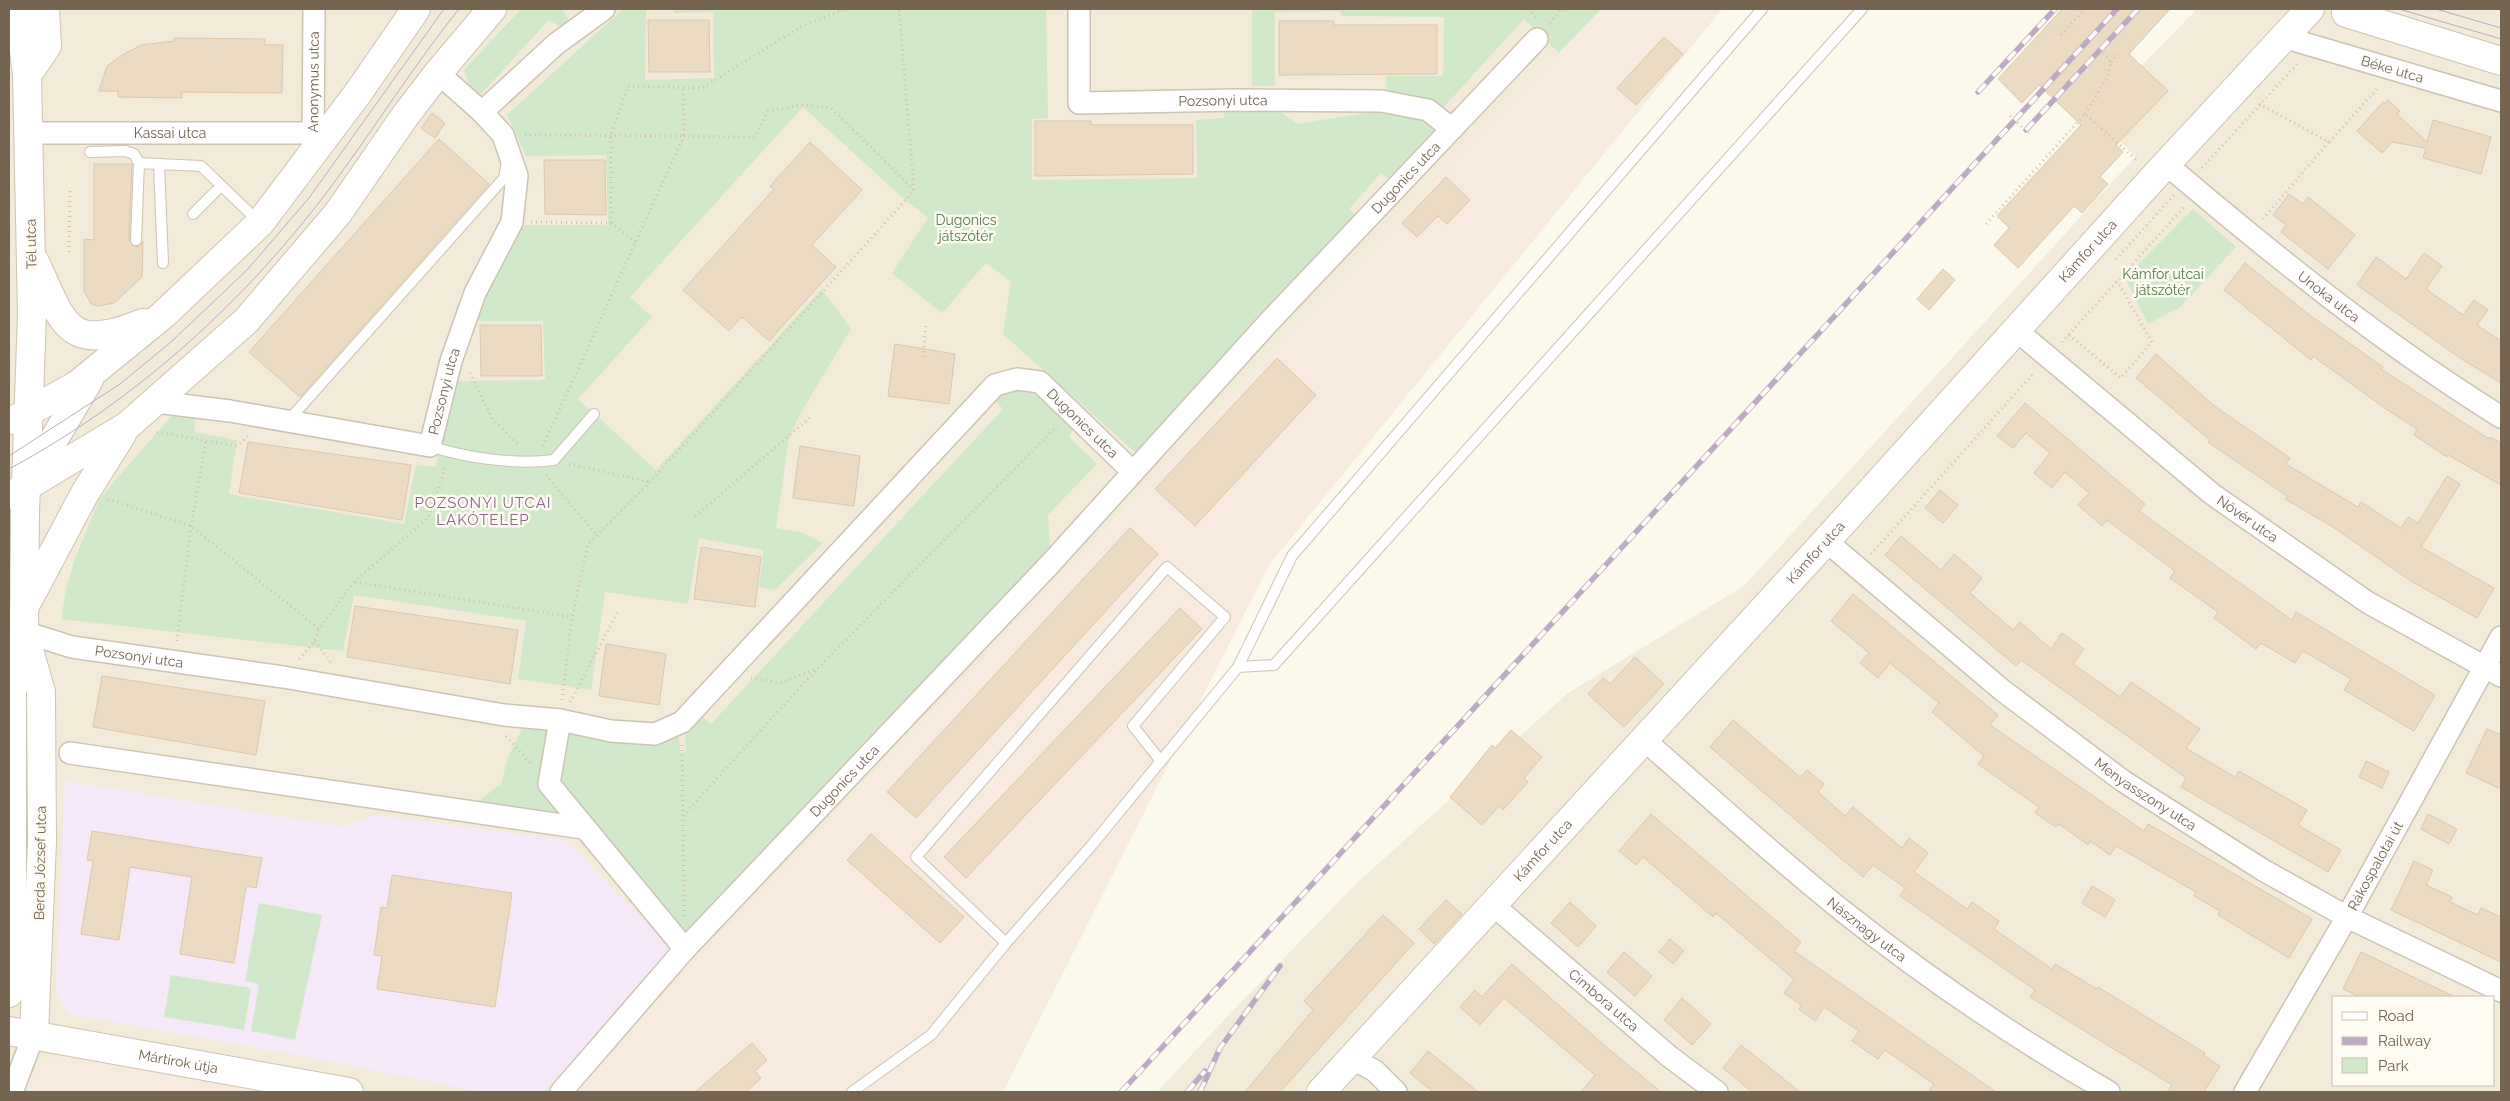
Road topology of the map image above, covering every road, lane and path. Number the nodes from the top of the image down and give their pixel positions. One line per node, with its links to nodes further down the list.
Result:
1 (19, 9): 25 (street, Tél utca)
2 (45, 9): 25 (street)
3 (314, 9): 39 (street, Anonymus utca)
4 (416, 9): 39 (street)
5 (492, 9): 24 (street)
6 (604, 9): 30 (street)
7 (845, 9): 26 (path)
8 (899, 9): 48 (path)
9 (1079, 9): 33 (street, Pozsonyi utca)
10 (1762, 9): 102 (lane)
11 (1862, 9): 102 (lane)
12 (2085, 9): 15 (path)
13 (2310, 9): 16 (street, Kámfor utca)
14 (2346, 13): 21 (street)
15 (2061, 35)
16 (2283, 37): 23 (street, Béke utca); 27 (street, Kámfor utca)
17 (1537, 39): 33 (street, Dugonics utca)
18 (2103, 53): 22 (path)
19 (2118, 54): 22 (path)
20 (2306, 60): 29 (path)
21 (2501, 61)
22 (2111, 62): 31 (path)
23 (2391, 67): 28 (street, Béke utca); 38 (path)
24 (438, 73): 30 (street, Pozsonyi utca); 71 (street)
25 (18, 75): 34 (street, Tél utca)
26 (683, 88): 36 (path); 37 (path)
27 (2236, 88): 29 (path); 44 (street, Kámfor utca)
28 (2501, 101)
29 (2260, 104): 38 (path); 45 (path)
30 (482, 112): 40 (street, Pozsonyi utca)
31 (2084, 114): 44 (path); 53 (path)
32 (2010, 116): 35 (path)
33 (1452, 130): 84 (street, Dugonics utca)
34 (29, 133): 39 (street, Kassai utca); 58 (street, Tél utca)
35 (2029, 133)
36 (611, 136): 37 (path); 40 (path); 51 (path)
37 (684, 136): 48 (path); 56 (path)
38 (2329, 142): 54 (path)
39 (312, 144): 52 (street)
40 (506, 144): 50 (street, Pozsonyi utca); 77 (lane)
41 (90, 152): 42 (lane)
42 (139, 163): 43 (lane); 55 (lane)
43 (159, 164): 46 (lane); 59 (lane)
44 (2161, 170): 45 (street, Unoka utca); 64 (street, Kámfor utca)
45 (2198, 182): 54 (street, Unoka utca); 60 (path)
46 (221, 186): 49 (lane); 52 (lane)
47 (70, 188): 57 (path)
48 (914, 191): 85 (path)
49 (193, 214)
50 (512, 222): 51 (path); 66 (street, Pozsonyi utca)
51 (611, 222): 56 (path)
52 (260, 223): 62 (street)
53 (1986, 224)
54 (2250, 234): 75 (street, Unoka utca)
55 (136, 240)
56 (636, 242): 83 (path)
57 (69, 252)
58 (31, 255): 61 (street, Tél utca); 62 (street)
59 (163, 263)
60 (2117, 282): 65 (path); 65 (path)
61 (32, 313): 70 (street); 76 (street, Tél utca)
62 (163, 315): 69 (street)
63 (926, 323): 67 (path)
64 (2016, 330): 68 (street, Nővér utca); 91 (street, Kámfor utca)
65 (2069, 335): 68 (path)
66 (458, 343): 80 (street, Pozsonyi utca); 83 (path)
67 (923, 356)
68 (2049, 357): 92 (path); 105 (street, Nővér utca)
69 (94, 371): 76 (street); 86 (street)
70 (9, 372)
71 (156, 402): 77 (street, Pozsonyi utca); 78 (street)
72 (1071, 411): 84 (street, Dugonics utca); 103 (street, Dugonics utca); 104 (path)
73 (594, 414): 82 (lane)
74 (812, 416): 88 (path)
75 (2501, 417)
76 (18, 418): 86 (street)
77 (288, 421): 80 (street, Pozsonyi utca)
78 (127, 426): 86 (street); 97 (street)
79 (206, 441): 89 (path)
80 (430, 446): 81 (lane)
81 (452, 453): 83 (lane); 94 (path)
82 (554, 460): 83 (lane); 85 (path)
83 (535, 463): 90 (path)
84 (1133, 472): 121 (street, Dugonics utca)
85 (650, 482): 90 (path)
86 (17, 493): 97 (street, Berda József utca)
87 (104, 498): 89 (path)
88 (695, 516)
89 (191, 526): 98 (path); 101 (path)
90 (596, 534): 96 (path)
91 (1826, 541): 92 (street, Menyasszony utca); 110 (street, Kámfor utca)
92 (1858, 568): 119 (street, Menyasszony utca)
93 (9, 579): 97 (street)
94 (354, 582): 96 (path); 98 (path)
95 (618, 611): 106 (path)
96 (572, 616): 106 (path)
97 (24, 621): 101 (street, Pozsonyi utca); 116 (street, Berda József utca); 117 (street, Berda József utca)
98 (319, 629): 100 (path)
99 (2501, 637): 105 (street, Rákospalotai út)
100 (314, 641)
101 (174, 661): 106 (street, Pozsonyi utca)
102 (1238, 667): 112 (lane)
103 (732, 669): 104 (path); 107 (street, Dugonics utca)
104 (817, 669): 114 (path)
105 (2493, 672): 119 (street, Rákospalotai út)
106 (560, 720): 108 (street, Pozsonyi utca); 113 (street)
107 (682, 722): 108 (street, Dugonics utca); 114 (path)
108 (610, 731)
109 (502, 732): 113 (path)
110 (1643, 739): 118 (street, Kámfor utca); 133 (street, Násznagy utca)
111 (70, 753): 115 (street)
112 (1160, 760): 120 (lane); 120 (lane)
113 (549, 784): 115 (street)
114 (683, 816): 121 (path)
115 (583, 828): 121 (street)
116 (12, 842): 117 (street); 123 (street, Berda József utca)
117 (42, 842): 124 (street, Berda József utca)
118 (1493, 905): 125 (street, Kámfor utca); 132 (street, Cimbora utca)
119 (2347, 917): 122 (street, Menyasszony utca); 134 (street, Rákospalotai út)
120 (1006, 943): 129 (lane)
121 (685, 949): 128 (street, Dugonics utca)
122 (2501, 991)
123 (9, 993)
124 (22, 1032): 126 (street, Berda József utca); 127 (street, Mártírok útja)
125 (1353, 1059): 130 (street, Kámfor utca); 131 (street)
126 (12, 1092)
127 (349, 1092)
128 (561, 1092)
129 (852, 1092)
130 (1320, 1092)
131 (1396, 1092)
132 (1717, 1092)
133 (2109, 1092)
134 (2245, 1092)

